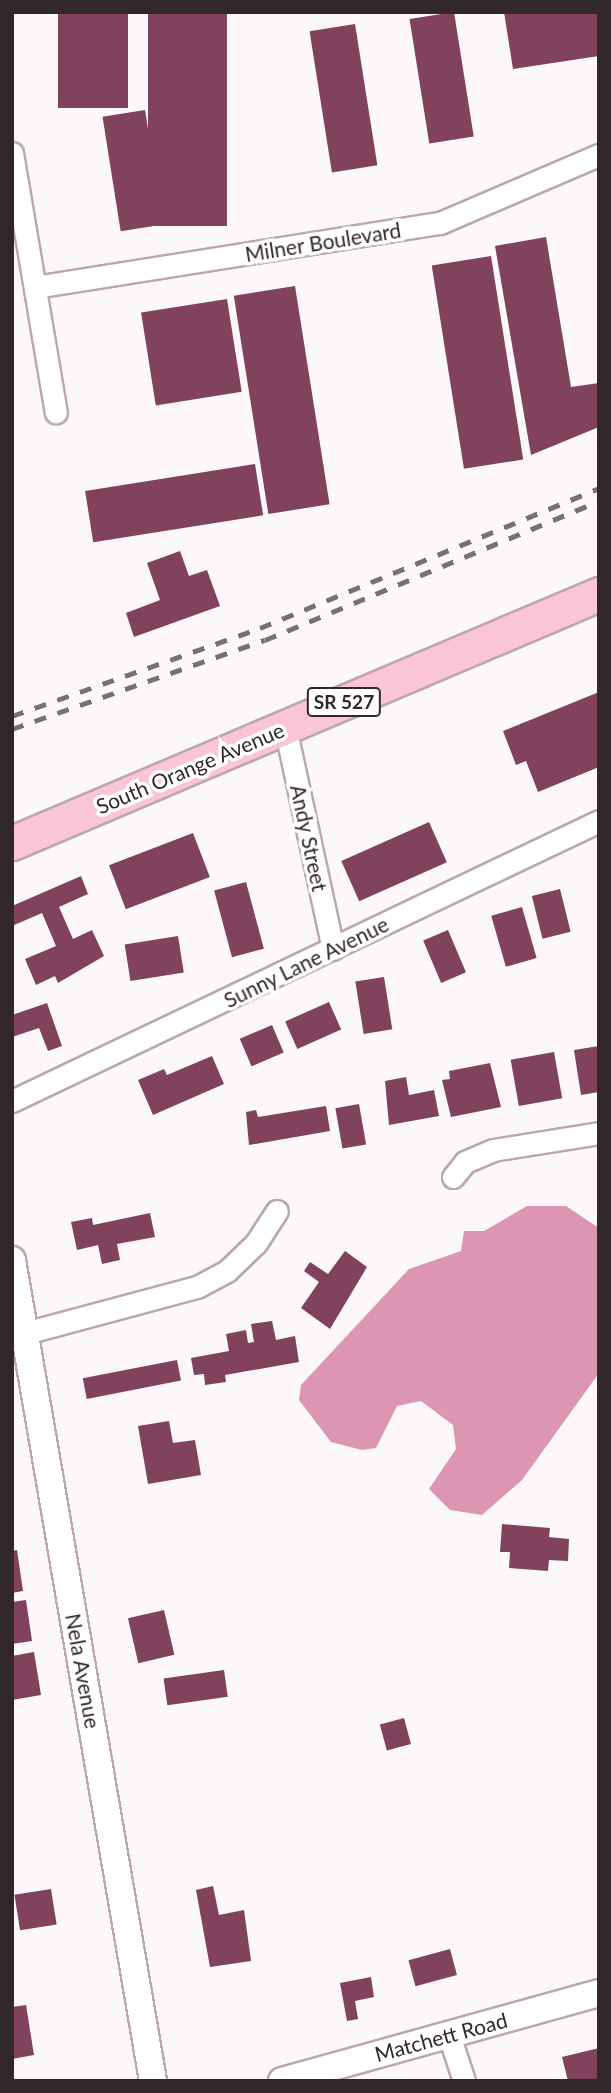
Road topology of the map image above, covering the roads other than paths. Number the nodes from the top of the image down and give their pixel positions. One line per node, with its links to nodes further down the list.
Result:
1 (12, 153): 3 (street)
2 (599, 155): 3 (street, Milner Boulevard)
3 (35, 287): 4 (street)
4 (56, 412)
5 (599, 594): 6 (main road, South Orange Avenue / SR 527)
6 (285, 727): 8 (main road, South Orange Avenue / SR 527); 9 (street, Andy Street)
7 (599, 821): 9 (street, Sunny Lane Avenue)
8 (12, 843)
9 (333, 949): 10 (street, Sunny Lane Avenue)
10 (12, 1101)
11 (599, 1133): 12 (street)
12 (453, 1177)
13 (277, 1211): 15 (street)
14 (12, 1260): 15 (street, Nela Avenue)
15 (25, 1332): 18 (street, Nela Avenue)
16 (599, 1993): 17 (street, Matchett Road)
17 (449, 2035): 19 (street, Matchett Road); 20 (street)
18 (153, 2081)
19 (282, 2081)
20 (464, 2081)

